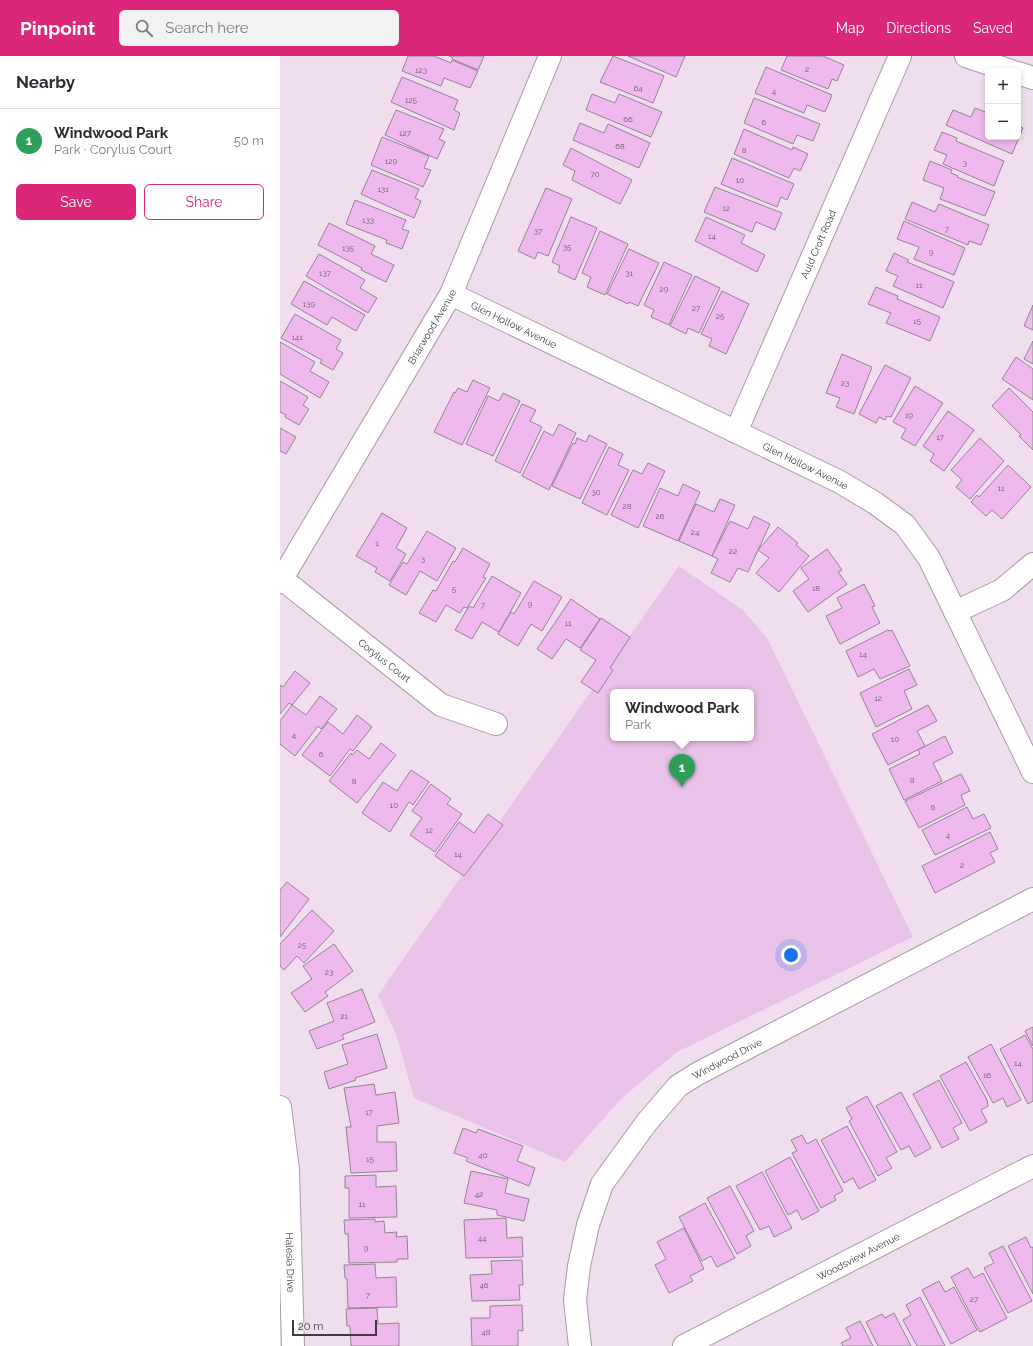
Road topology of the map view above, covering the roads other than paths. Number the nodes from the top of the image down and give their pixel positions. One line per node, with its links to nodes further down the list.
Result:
1 (550, 56): 7 (street, Briarwood Avenue)
2 (900, 56): 8 (street, Auld Croft Road)
3 (966, 56): 4 (street)
4 (1002, 68)
5 (1021, 74): 6 (street)
6 (1033, 78)
7 (451, 294): 8 (street, Glen Hollow Avenue); 10 (street, Briarwood Avenue)
8 (736, 432): 11 (street, Glen Hollow Avenue)
9 (1033, 564): 11 (street)
10 (281, 580): 12 (street, Corylus Court)
11 (955, 612): 13 (street, Glen Hollow Avenue)
12 (496, 724)
13 (1033, 772)
14 (1033, 899): 18 (street, Windwood Drive)
15 (280, 1107): 17 (street, Halesia Drive)
16 (1033, 1166): 19 (street, Woodsview Avenue)
17 (293, 1346)
18 (580, 1346)
19 (684, 1346)

